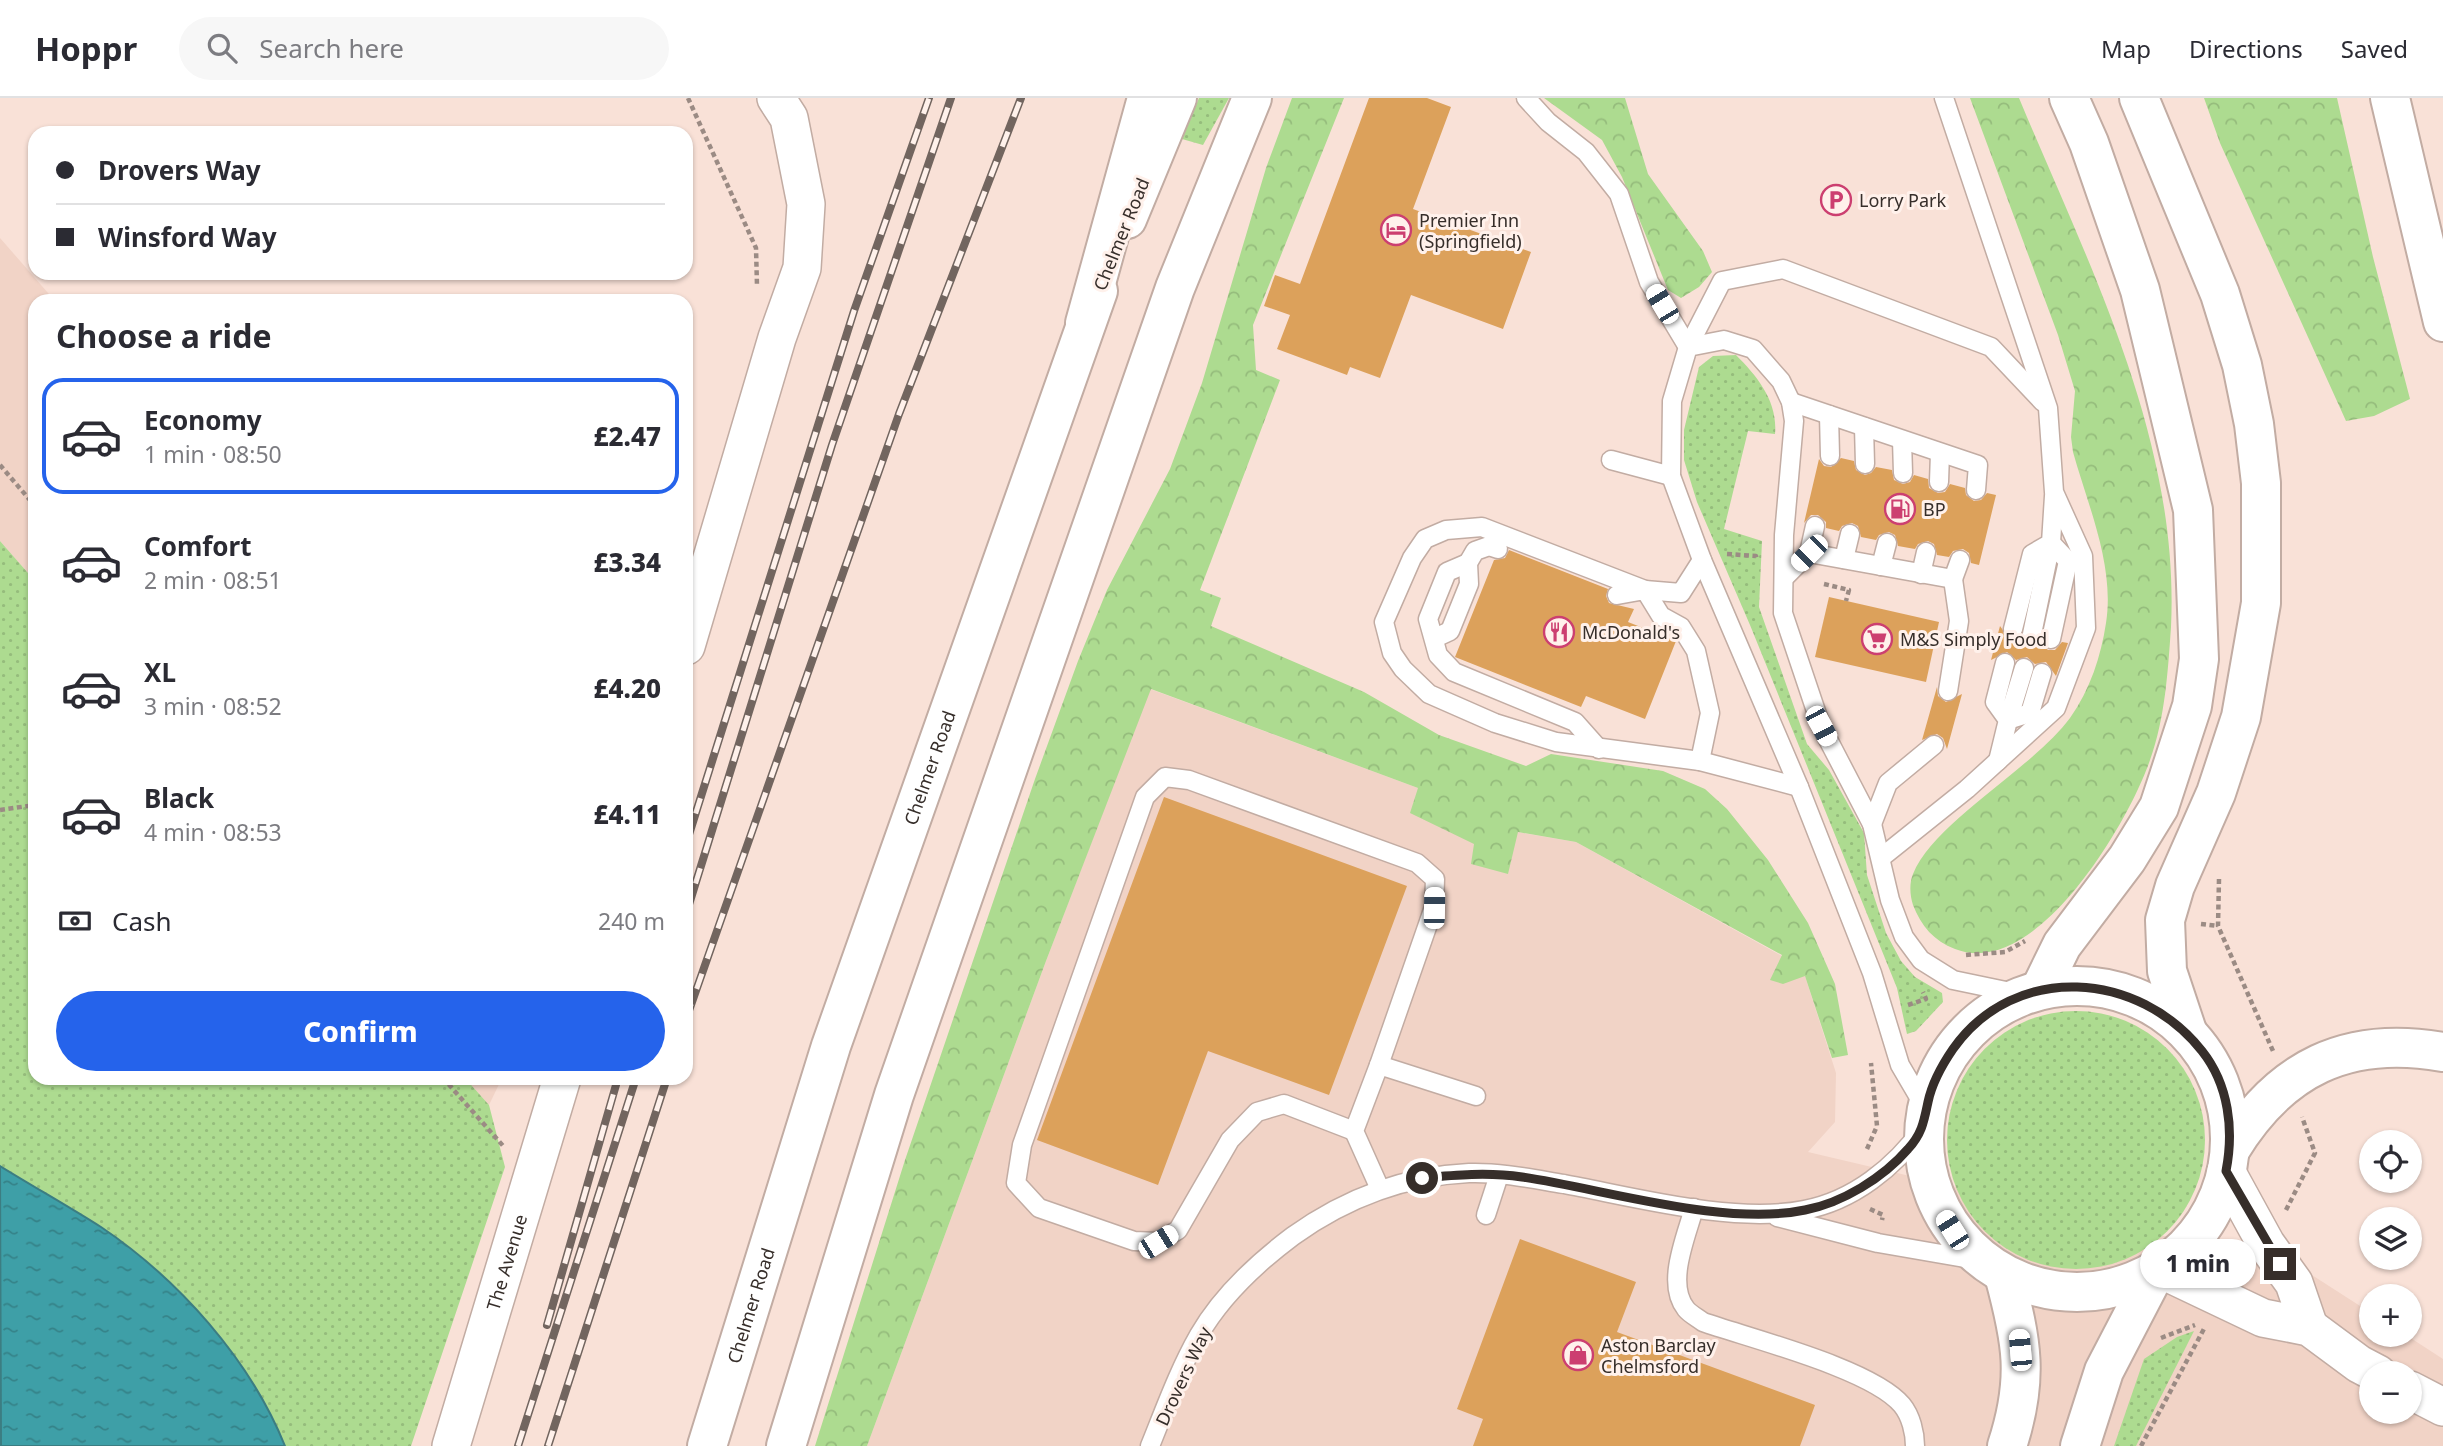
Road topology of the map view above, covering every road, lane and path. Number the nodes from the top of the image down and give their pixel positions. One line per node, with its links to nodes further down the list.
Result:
1 (688, 98): 11 (path)
2 (1147, 98): 13 (main road)
3 (1177, 98): 13 (main road, Chelmer Road)
4 (1252, 98): 92 (main road)
5 (1526, 98): 14 (lane)
6 (1944, 98): 16 (lane)
7 (2069, 98): 68 (main road)
8 (2139, 98): 69 (main road)
9 (2390, 98): 12 (main road)
10 (785, 105): 49 (street)
11 (757, 296)
12 (2443, 322)
13 (1085, 323): 91 (main road, Chelmer Road)
14 (1688, 347): 15 (lane); 16 (lane); 26 (lane)
15 (1791, 402): 17 (lane); 45 (lane)
16 (2048, 408): 29 (lane)
17 (1829, 415): 18 (lane); 21 (lane)
18 (1864, 427): 19 (lane); 23 (lane)
19 (1902, 440): 20 (lane); 25 (lane)
20 (1940, 453): 27 (lane); 28 (lane)
21 (1830, 456)
22 (1611, 460): 26 (lane)
23 (1865, 464)
24 (0, 465): 30 (path)
25 (1903, 473)
26 (1671, 476): 38 (lane)
27 (1939, 482)
28 (1976, 490)
29 (2054, 492): 34 (lane); 62 (lane)
30 (28, 498)
31 (1815, 526): 37 (lane)
32 (1850, 534): 40 (lane)
33 (1887, 543): 43 (lane)
34 (2052, 543): 50 (lane); 51 (lane); 53 (lane)
35 (1498, 549): 42 (lane)
36 (1926, 552): 44 (lane)
37 (1809, 553): 40 (lane); 45 (lane)
38 (1710, 556): 39 (path); 47 (lane); 63 (lane)
39 (1756, 556)
40 (1844, 559): 43 (lane)
41 (1960, 560): 46 (lane)
42 (1468, 563): 52 (lane); 52 (lane)
43 (1881, 566): 44 (lane)
44 (1921, 574): 46 (lane)
45 (1786, 576): 66 (lane)
46 (1953, 579): 57 (lane)
47 (1645, 590): 48 (lane); 60 (lane); 61 (lane)
48 (1617, 595)
49 (693, 622)
50 (2013, 629)
51 (2032, 634)
52 (1435, 639): 60 (lane)
53 (2051, 639)
54 (2004, 663): 58 (lane)
55 (2024, 668): 58 (lane)
56 (2042, 673): 58 (lane)
57 (1948, 691)
58 (2008, 720): 62 (lane)
59 (1934, 745): 66 (lane)
60 (1599, 749): 61 (lane)
61 (1700, 761): 63 (lane)
62 (1998, 761): 67 (lane)
63 (1799, 787): 75 (lane)
64 (28, 806): 65 (path)
65 (0, 810)
66 (1872, 824): 67 (lane)
67 (1882, 857): 68 (lane)
68 (2033, 993): 69 (main road); 75 (main road)
69 (2187, 1031): 78 (main road)
70 (2443, 1052): 78 (main road)
71 (1380, 1065): 74 (lane); 76 (lane); 76 (lane)
72 (449, 1085): 77 (path)
73 (559, 1085): 90 (street, The Avenue)
74 (1476, 1096)
75 (1925, 1120): 82 (lane, Drovers Way); 84 (main road)
76 (1354, 1131): 80 (lane)
77 (509, 1153)
78 (2228, 1161): 85 (main road); 86 (street)
79 (1499, 1175): 80 (lane, Drovers Way); 81 (lane, Drovers Way); 83 (lane)
80 (1380, 1189): 93 (lane, Drovers Way)
81 (1694, 1208): 82 (lane, Drovers Way); 94 (lane)
82 (1759, 1213): 84 (lane, Drovers Way)
83 (1486, 1215)
84 (1993, 1268): 85 (main road); 95 (main road)
85 (2158, 1270): 86 (street); 96 (main road)
86 (2309, 1327): 87 (street)
87 (2359, 1364)
88 (2422, 1396): 89 (street)
89 (2443, 1407)
90 (451, 1446)
91 (707, 1446)
92 (786, 1446)
93 (1150, 1446)
94 (1915, 1446)
95 (2007, 1446)
96 (2080, 1446)

